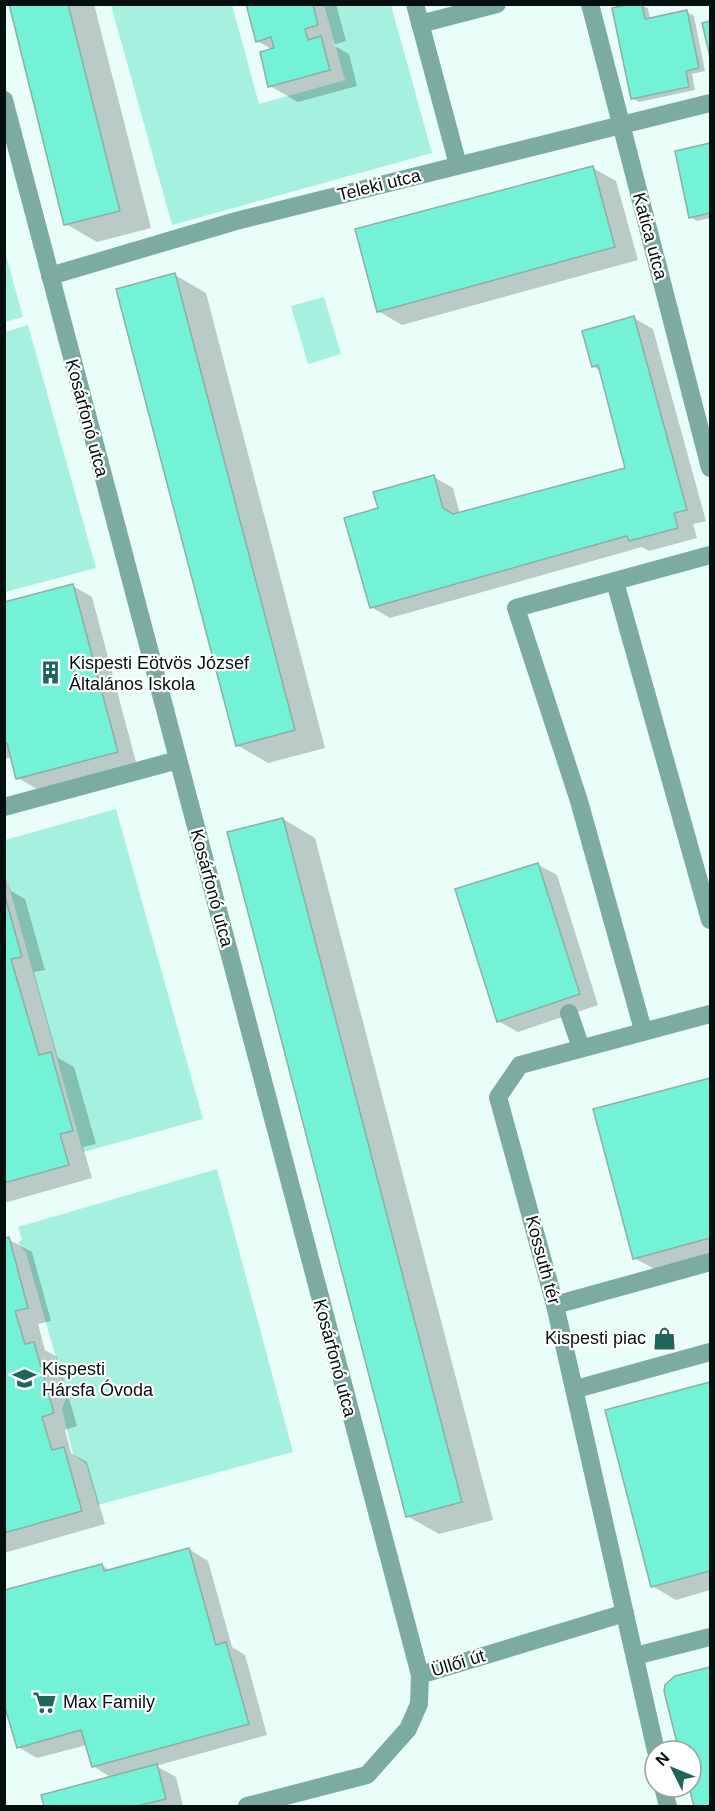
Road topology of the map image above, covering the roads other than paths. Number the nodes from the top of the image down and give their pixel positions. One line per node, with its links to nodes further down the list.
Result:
1 (415, 4): 4 (street)
2 (497, 4): 4 (street)
3 (590, 4): 7 (street, Katica utca)
4 (420, 24): 8 (street)
5 (4, 100): 9 (street, Kosárfonó utca)
6 (711, 103): 7 (street, Teleki utca)
7 (621, 126): 8 (street, Teleki utca); 10 (street, Katica utca)
8 (458, 165): 9 (street, Teleki utca)
9 (50, 276): 13 (street, Kosárfonó utca)
10 (711, 468)
11 (711, 555): 12 (street)
12 (615, 582): 15 (street); 18 (street)
13 (178, 760): 14 (street); 27 (street, Kosárfonó utca)
14 (4, 807)
15 (711, 920)
16 (570, 1013): 19 (street)
17 (711, 1014): 18 (street, Kossuth tér)
18 (643, 1030): 19 (street, Kossuth tér)
19 (581, 1048): 21 (street, Kossuth tér)
20 (711, 1262): 21 (street)
21 (555, 1305): 23 (street, Kossuth tér)
22 (711, 1352): 23 (street)
23 (576, 1389): 24 (street, Kossuth tér)
24 (625, 1613): 26 (street, Kossuth tér); 27 (street, Üllői út)
25 (711, 1637): 26 (street)
26 (635, 1656): 28 (street, Kossuth tér)
27 (420, 1675): 29 (street, Üllői út)
28 (653, 1739)
29 (248, 1806)

